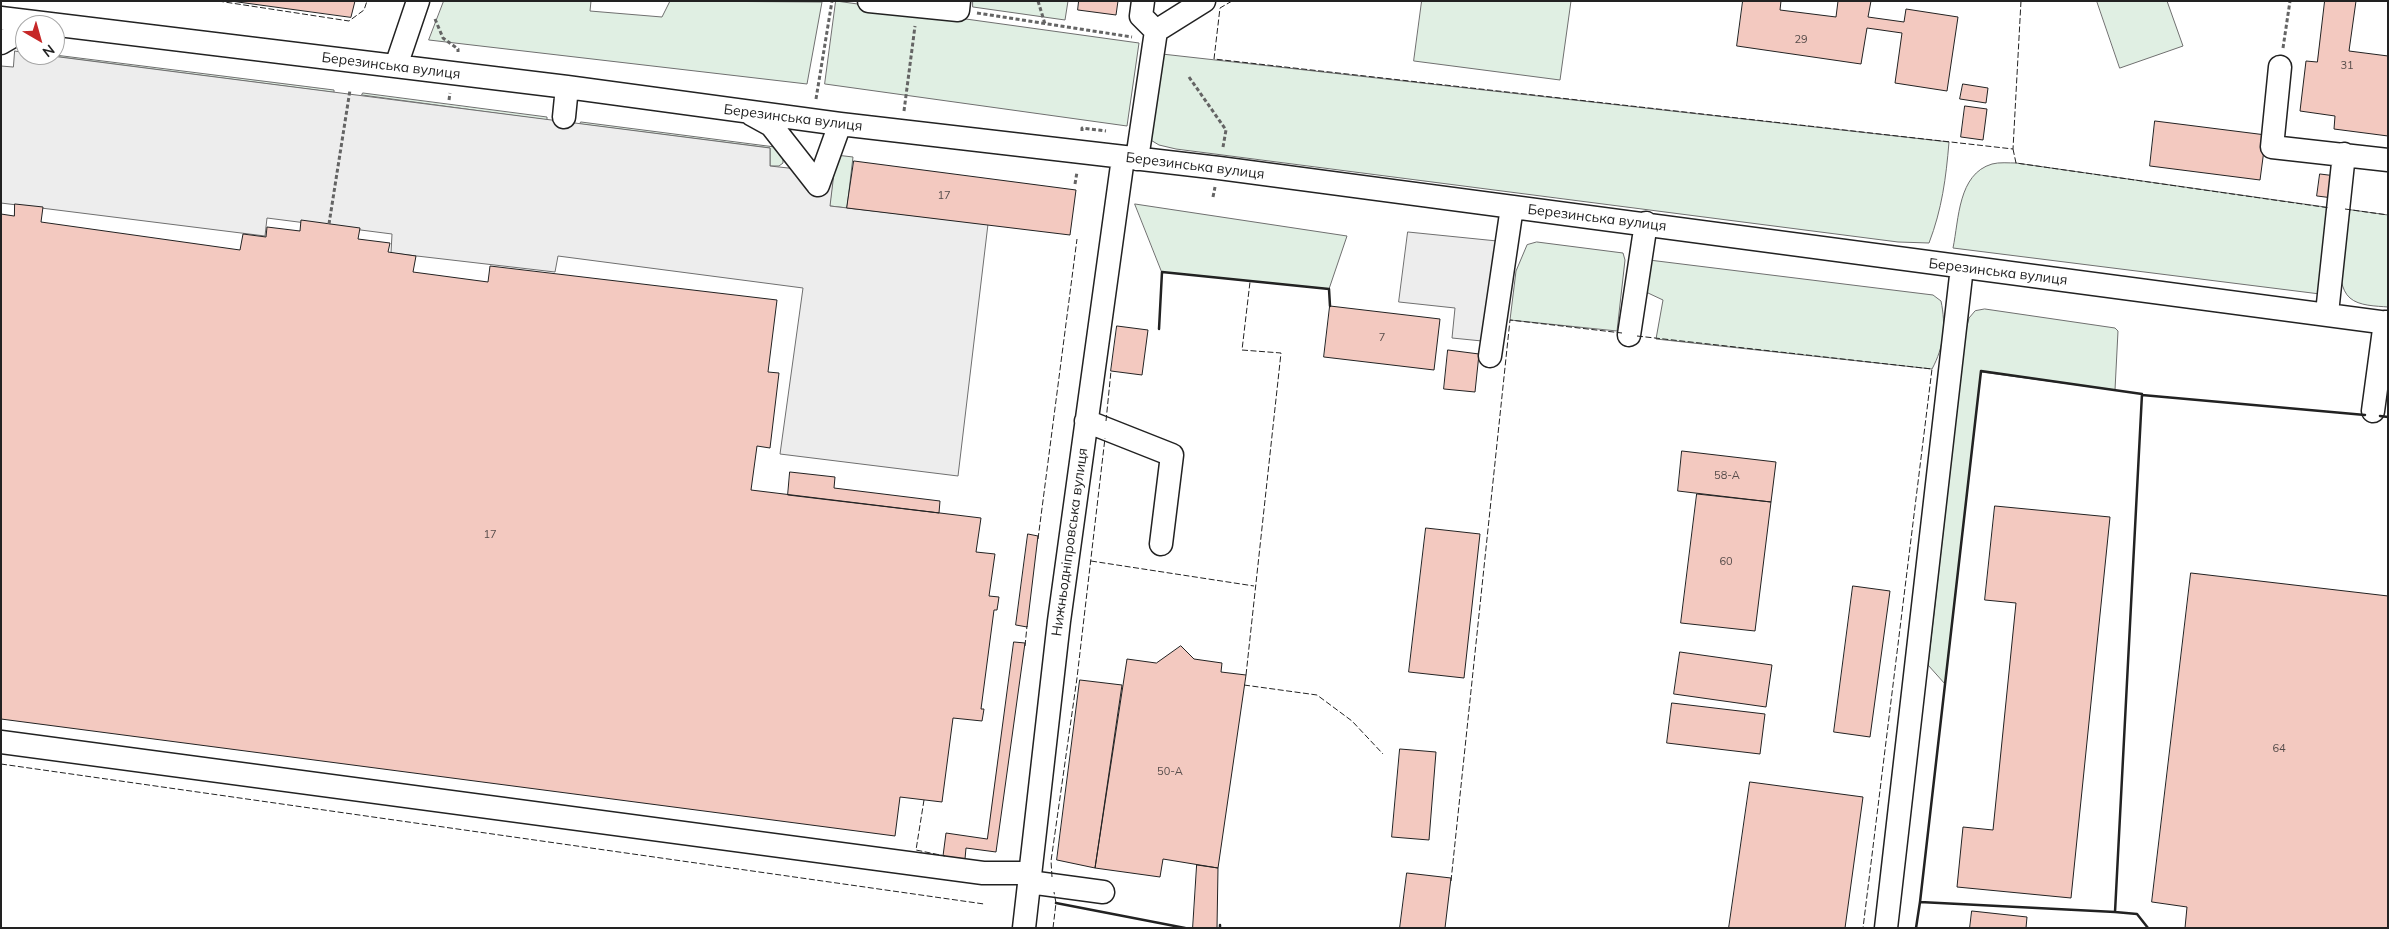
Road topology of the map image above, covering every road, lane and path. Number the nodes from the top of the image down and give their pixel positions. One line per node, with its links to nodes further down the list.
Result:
1 (418, 1): 17 (street)
2 (832, 1): 24 (path)
3 (869, 1): 9 (street)
4 (1038, 1): 12 (path)
5 (1143, 1): 15 (street)
6 (1204, 1): 15 (street)
7 (2290, 1): 18 (path)
8 (959, 6): 9 (street); 12 (path)
9 (918, 8): 26 (path)
10 (1, 18): 11 (street, Березинська вулиця)
11 (15, 21)
12 (1045, 24): 15 (path)
13 (65, 29): 17 (street, Березинська вулиця)
14 (15, 35): 16 (street)
15 (1155, 36): 28 (street, Нижньодніпровська вулиця)
16 (1, 43)
17 (396, 66): 20 (street, Березинська вулиця)
18 (2280, 67): 27 (street)
19 (1189, 77): 30 (path)
20 (567, 88): 22 (street, Березинська вулиця); 23 (street)
21 (350, 90): 34 (path)
22 (748, 112): 24 (street, Березинська вулиця); 25 (street)
23 (564, 118)
24 (814, 120): 25 (street, Березинська вулиця)
25 (840, 124): 26 (street, Березинська вулиця)
26 (902, 131): 28 (street, Березинська вулиця)
27 (2344, 154): 29 (street); 36 (street)
28 (1130, 158): 30 (street, Березинська вулиця); 41 (street, Нижньодніпровська вулиця)
29 (2388, 160)
30 (1219, 168): 31 (path); 32 (street, Березинська вулиця)
31 (1213, 197)
32 (1512, 207): 33 (street, Березинська вулиця); 39 (street)
33 (1646, 223): 35 (street, Березинська вулиця); 38 (street)
34 (329, 224)
35 (1962, 267): 36 (street, Березинська вулиця); 47 (street)
36 (2327, 313): 37 (street, Березинська вулиця)
37 (2386, 322): 40 (street)
38 (1629, 336)
39 (1490, 356)
40 (2372, 411)
41 (1086, 421): 42 (street); 44 (street, Нижньодніпровська вулиця)
42 (1161, 544)
43 (1, 742): 44 (street)
44 (1030, 878): 45 (street); 46 (street, Нижньодніпровська вулиця)
45 (1103, 892)
46 (1024, 928)
47 (1886, 928)

